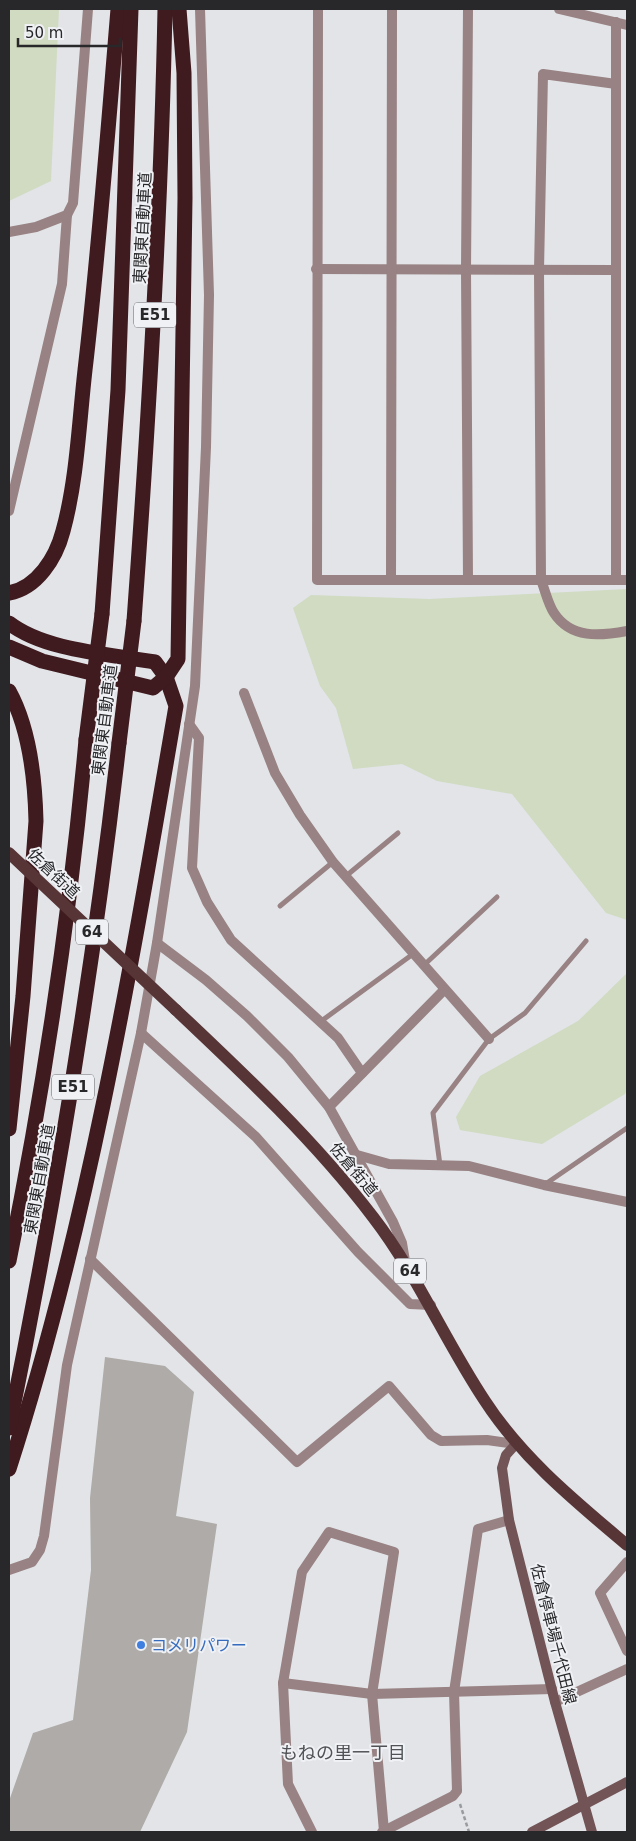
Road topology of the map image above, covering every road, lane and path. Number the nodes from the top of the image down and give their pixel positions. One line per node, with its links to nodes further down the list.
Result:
1 (88, 9): 14 (street)
2 (118, 9): 29 (highway)
3 (132, 9): 60 (highway, 東関東自動車道 / E51, bridge)
4 (165, 9): 63 (highway, 東関東自動車道 / E51, bridge)
5 (179, 9): 33 (highway)
6 (200, 9): 36 (street)
7 (318, 9): 16 (street)
8 (392, 9): 17 (street)
9 (468, 9): 18 (street)
10 (560, 9): 11 (street)
11 (616, 22): 12 (street); 13 (street)
12 (627, 24)
13 (616, 84): 19 (street); 20 (street)
14 (67, 215): 15 (street); 23 (street)
15 (9, 232)
16 (316, 269): 17 (street); 24 (street)
17 (390, 270): 18 (street); 24 (street)
18 (466, 270): 19 (street); 25 (street)
19 (539, 270): 20 (street); 26 (street)
20 (616, 270): 21 (street)
21 (616, 359): 22 (street); 27 (street)
22 (627, 359)
23 (9, 511)
24 (391, 580): 25 (street)
25 (468, 580): 26 (street)
26 (542, 580): 27 (street); 31 (street)
27 (616, 580): 28 (street)
28 (627, 580)
29 (9, 593)
30 (9, 623): 33 (highway)
31 (627, 631)
32 (9, 647): 33 (highway)
33 (166, 677): 65 (highway)
34 (9, 691): 54 (highway)
35 (244, 693): 39 (street)
36 (189, 724): 44 (street); 48 (street)
37 (398, 834): 40 (lane)
38 (9, 853): 61 (main road, 佐倉街道 / 64, bridge)
39 (333, 862): 40 (street); 42 (lane)
40 (345, 876): 45 (street)
41 (498, 897): 46 (lane)
42 (280, 906)
43 (586, 941): 50 (lane)
44 (157, 943): 49 (street); 52 (street)
45 (413, 954): 46 (street); 48 (lane)
46 (423, 966): 47 (street)
47 (444, 990): 50 (street); 51 (street)
48 (320, 1022): 51 (street)
49 (141, 1033): 59 (street); 62 (street)
50 (489, 1039): 56 (lane)
51 (362, 1073): 52 (street)
52 (329, 1107): 55 (street)
53 (627, 1128): 57 (lane)
54 (9, 1130)
55 (357, 1155): 56 (street); 61 (street)
56 (440, 1166): 57 (street)
57 (544, 1185): 58 (street)
58 (627, 1202)
59 (90, 1259): 64 (street); 69 (street)
60 (9, 1261)
61 (405, 1263): 62 (main road, 佐倉街道 / 64)
62 (431, 1305): 64 (main road, 佐倉街道 / 64)
63 (9, 1428)
64 (516, 1444): 66 (main road, 佐倉停車場千代田線); 67 (main road, 佐倉街道 / 64)
65 (9, 1469)
66 (509, 1520): 73 (main road, 佐倉停車場千代田線); 74 (street)
67 (627, 1545)
68 (627, 1562): 70 (street)
69 (9, 1570)
70 (627, 1651)
71 (627, 1669): 76 (street)
72 (283, 1683): 75 (street); 75 (street); 80 (street)
73 (552, 1689): 74 (street); 76 (main road, 佐倉停車場千代田線)
74 (454, 1692): 75 (street); 78 (street)
75 (372, 1694): 81 (street)
76 (555, 1702): 79 (main road, 佐倉停車場千代田線)
77 (627, 1782): 79 (main road)
78 (457, 1791): 81 (street); 82 (path)
79 (584, 1805): 83 (main road); 84 (main road, 佐倉停車場千代田線)
80 (312, 1832)
81 (383, 1832)
82 (469, 1832)
83 (532, 1832)
84 (592, 1832)

